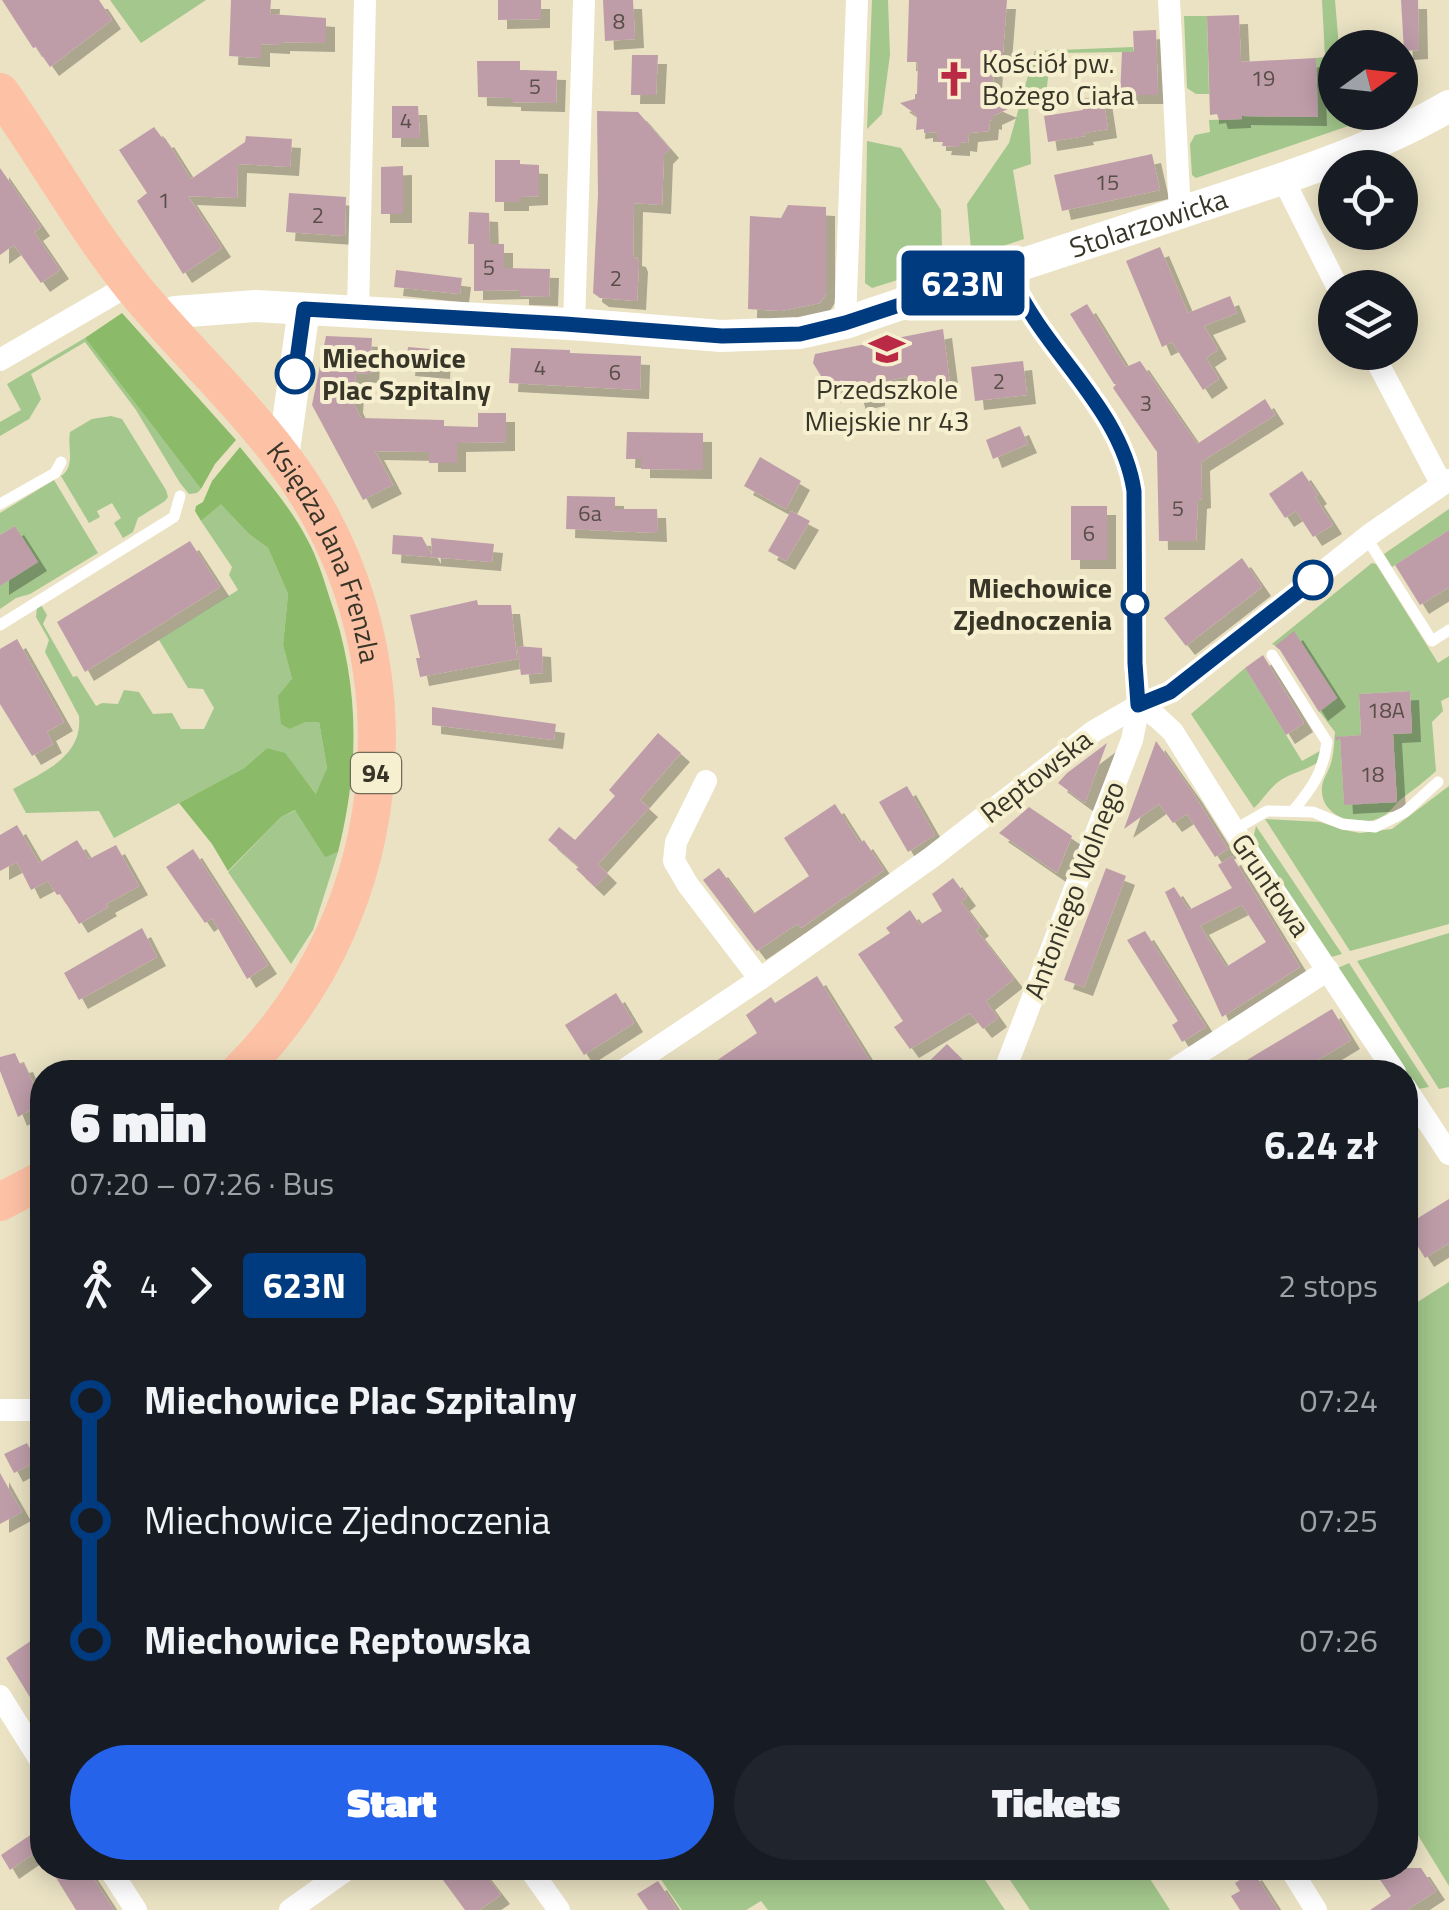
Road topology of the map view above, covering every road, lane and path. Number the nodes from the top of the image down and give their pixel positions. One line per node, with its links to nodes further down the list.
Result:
1 (365, 0): 13 (street)
2 (584, 0): 16 (street)
3 (857, 0): 15 (street)
4 (1169, 0): 8 (street)
5 (0, 92): 11 (main road, Księdza Jana Frenzla / 94)
6 (1449, 106): 7 (street, Stolarzowicka)
7 (1283, 179): 8 (street, Stolarzowicka); 10 (street)
8 (1180, 213): 9 (street, Stolarzowicka)
9 (1006, 270): 15 (street, Stolarzowicka); 28 (street, Antoniego Wolnego)
10 (1329, 270)
11 (131, 284): 14 (main road, Księdza Jana Frenzla / 94); 17 (street)
12 (304, 309): 13 (street, Stolarzowicka); 14 (street, Stolarzowicka); 19 (street)
13 (358, 312): 16 (street, Stolarzowicka)
14 (162, 323): 19 (main road, Księdza Jana Frenzla / 94)
15 (845, 323): 16 (street, Stolarzowicka)
16 (574, 325)
17 (0, 360)
18 (1382, 370): 21 (street)
19 (283, 457): 35 (main road, Księdza Jana Frenzla / 94)
20 (61, 462): 23 (lane)
21 (1446, 486): 24 (street, Reptowska)
22 (180, 496): 25 (lane)
23 (0, 504)
24 (1366, 538): 26 (lane); 28 (street, Reptowska)
25 (0, 625)
26 (1449, 630)
27 (1272, 654): 31 (lane)
28 (1138, 705): 32 (street, Gruntowa); 34 (street, Reptowska); 37 (street, Antoniego Wolnego)
29 (706, 781): 34 (street)
30 (1438, 782): 31 (lane)
31 (1294, 812): 32 (lane)
32 (1234, 830): 33 (street, Gruntowa)
33 (1328, 970): 38 (street); 39 (street, Gruntowa)
34 (760, 979): 36 (street, Reptowska)
35 (249, 1060)
36 (639, 1060)
37 (1010, 1060)
38 (1189, 1060)
39 (1387, 1060)
40 (1418, 1108): 41 (street)
41 (1449, 1154)
42 (30, 1186): 43 (main road)
43 (0, 1202)
44 (0, 1410): 45 (street)
45 (30, 1410)
46 (0, 1696): 47 (street)
47 (30, 1744)
48 (117, 1880): 53 (street)
49 (331, 1880): 52 (street)
50 (537, 1880): 54 (street)
51 (1297, 1880): 55 (street)
52 (306, 1906)
53 (136, 1910)
54 (558, 1910)
55 (1316, 1910)

